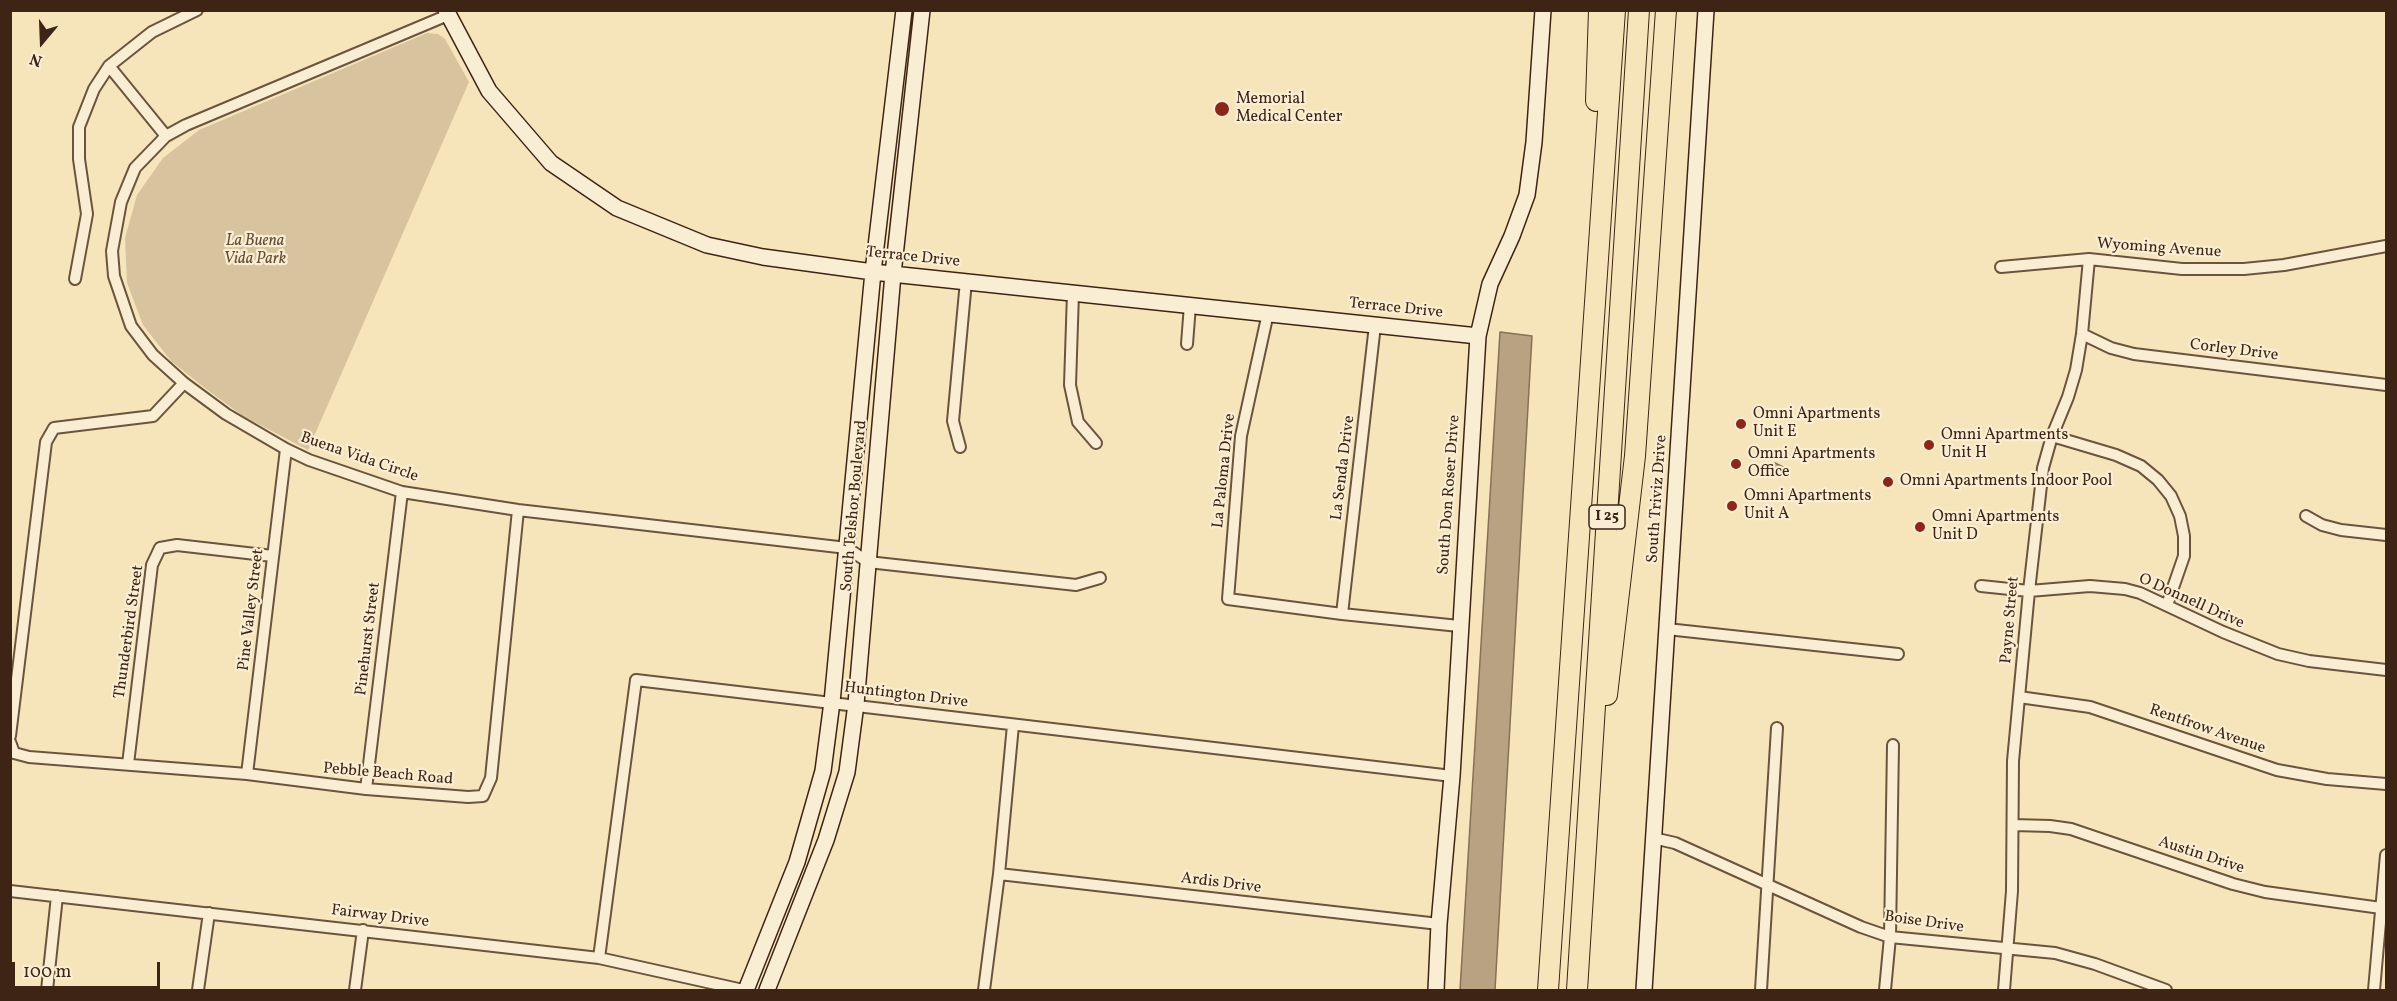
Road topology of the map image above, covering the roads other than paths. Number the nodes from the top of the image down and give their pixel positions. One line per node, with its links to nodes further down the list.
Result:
1 (197, 10): 13 (street)
2 (904, 10): 11 (street, South Telshor Boulevard)
3 (922, 10): 12 (street, South Telshor Boulevard)
4 (1544, 10): 28 (street, South Don Roser Drive)
5 (1599, 10): 15 (highway)
6 (1615, 10): 15 (highway, I 25)
7 (1639, 10): 71 (highway, I 25)
8 (1666, 10): 71 (highway)
9 (1706, 10): 49 (street, South Triviz Drive)
10 (447, 13): 14 (street, Buena Vida Circle); 19 (street, Terrace Drive)
11 (901, 32): 12 (street); 19 (street, South Telshor Boulevard)
12 (919, 34): 20 (street, South Telshor Boulevard)
13 (109, 66): 14 (street); 21 (street)
14 (166, 136): 30 (street, Buena Vida Circle)
15 (1599, 244): 87 (highway, I 25)
16 (2386, 246): 17 (street, Wyoming Avenue)
17 (2089, 259): 18 (street, Wyoming Avenue); 27 (street, Payne Street)
18 (2001, 267)
19 (873, 272): 20 (street, Terrace Drive); 40 (street, South Telshor Boulevard)
20 (893, 274): 22 (street, Terrace Drive); 42 (street, South Telshor Boulevard)
21 (75, 279)
22 (966, 282): 23 (street, Terrace Drive); 34 (street)
23 (1073, 293): 24 (street, Terrace Drive); 33 (street)
24 (1190, 305): 25 (street, Terrace Drive); 29 (street)
25 (1268, 313): 26 (street, Terrace Drive); 47 (street, La Paloma Drive)
26 (1375, 325): 28 (street, Terrace Drive); 47 (street, La Senda Drive)
27 (2082, 334): 31 (street, Corley Drive); 32 (street, Payne Street)
28 (1478, 336): 48 (street, South Don Roser Drive)
29 (1188, 344)
30 (184, 383): 35 (street, Buena Vida Circle); 57 (street)
31 (2386, 385)
32 (2052, 435): 45 (street, Payne Street); 46 (street)
33 (1096, 443)
34 (960, 447)
35 (286, 449): 36 (street, Buena Vida Circle); 41 (street, Pine Valley Street)
36 (402, 492): 37 (street, Buena Vida Circle); 64 (street, Pinehurst Street)
37 (518, 510): 40 (street, Buena Vida Circle); 64 (street, Pebble Beach Road)
38 (2306, 516): 39 (street)
39 (2386, 535)
40 (847, 548): 42 (street); 53 (street, South Telshor Boulevard)
41 (273, 556): 60 (street, Thunderbird Street); 61 (street, Pine Valley Street)
42 (868, 562): 43 (street); 54 (street, South Telshor Boulevard)
43 (1100, 578)
44 (1981, 586): 45 (street, O Donnell Drive)
45 (2029, 591): 46 (street, O Donnell Drive); 52 (street, Payne Street)
46 (2167, 605): 51 (street, O Donnell Drive)
47 (1342, 614): 48 (street)
48 (1459, 626): 62 (street, South Don Roser Drive)
49 (1667, 629): 50 (street); 66 (street, South Triviz Drive)
50 (1898, 654)
51 (2386, 670)
52 (2019, 697): 63 (street, Rentfrow Avenue); 65 (street, Payne Street)
53 (832, 702): 54 (street, Huntington Drive); 79 (street, Huntington Drive); 83 (street, South Telshor Boulevard)
54 (856, 704): 55 (street, Huntington Drive); 84 (street, South Telshor Boulevard)
55 (1013, 725): 62 (street, Huntington Drive); 68 (street)
56 (1777, 728): 69 (street)
57 (10, 736)
58 (10, 742): 60 (street, Pebble Beach Road)
59 (1893, 745): 77 (street)
60 (128, 764): 61 (street, Pebble Beach Road)
61 (247, 774): 64 (street, Pebble Beach Road)
62 (1452, 776): 75 (street, South Don Roser Drive)
63 (2386, 784)
64 (366, 789)
65 (2013, 825): 73 (street, Austin Drive); 78 (street, Payne Street)
66 (1653, 838): 69 (street, Boise Drive); 89 (street, South Triviz Drive)
67 (2386, 855): 73 (street)
68 (999, 874): 75 (street, Ardis Drive); 85 (street)
69 (1767, 885): 77 (street, Boise Drive); 90 (street)
70 (10, 891): 72 (street, Fairway Drive)
71 (1583, 891): 88 (highway, I 25)
72 (57, 896): 74 (street, Fairway Drive); 80 (street)
73 (2381, 908): 94 (street)
74 (210, 913): 76 (street, Fairway Drive); 81 (street)
75 (1439, 924): 86 (street, South Don Roser Drive)
76 (363, 930): 79 (street, Fairway Drive); 82 (street)
77 (1890, 937): 78 (street, Boise Drive); 91 (street)
78 (2008, 949): 92 (street, Payne Street); 93 (street, Boise Drive)
79 (599, 958): 83 (street, Fairway Drive)
80 (47, 990)
81 (198, 990)
82 (355, 990)
83 (745, 990)
84 (767, 990)
85 (984, 990)
86 (1436, 990)
87 (1548, 990)
88 (1577, 990)
89 (1644, 990)
90 (1761, 990)
91 (1885, 990)
92 (2004, 990)
93 (2166, 990)
94 (2374, 990)

